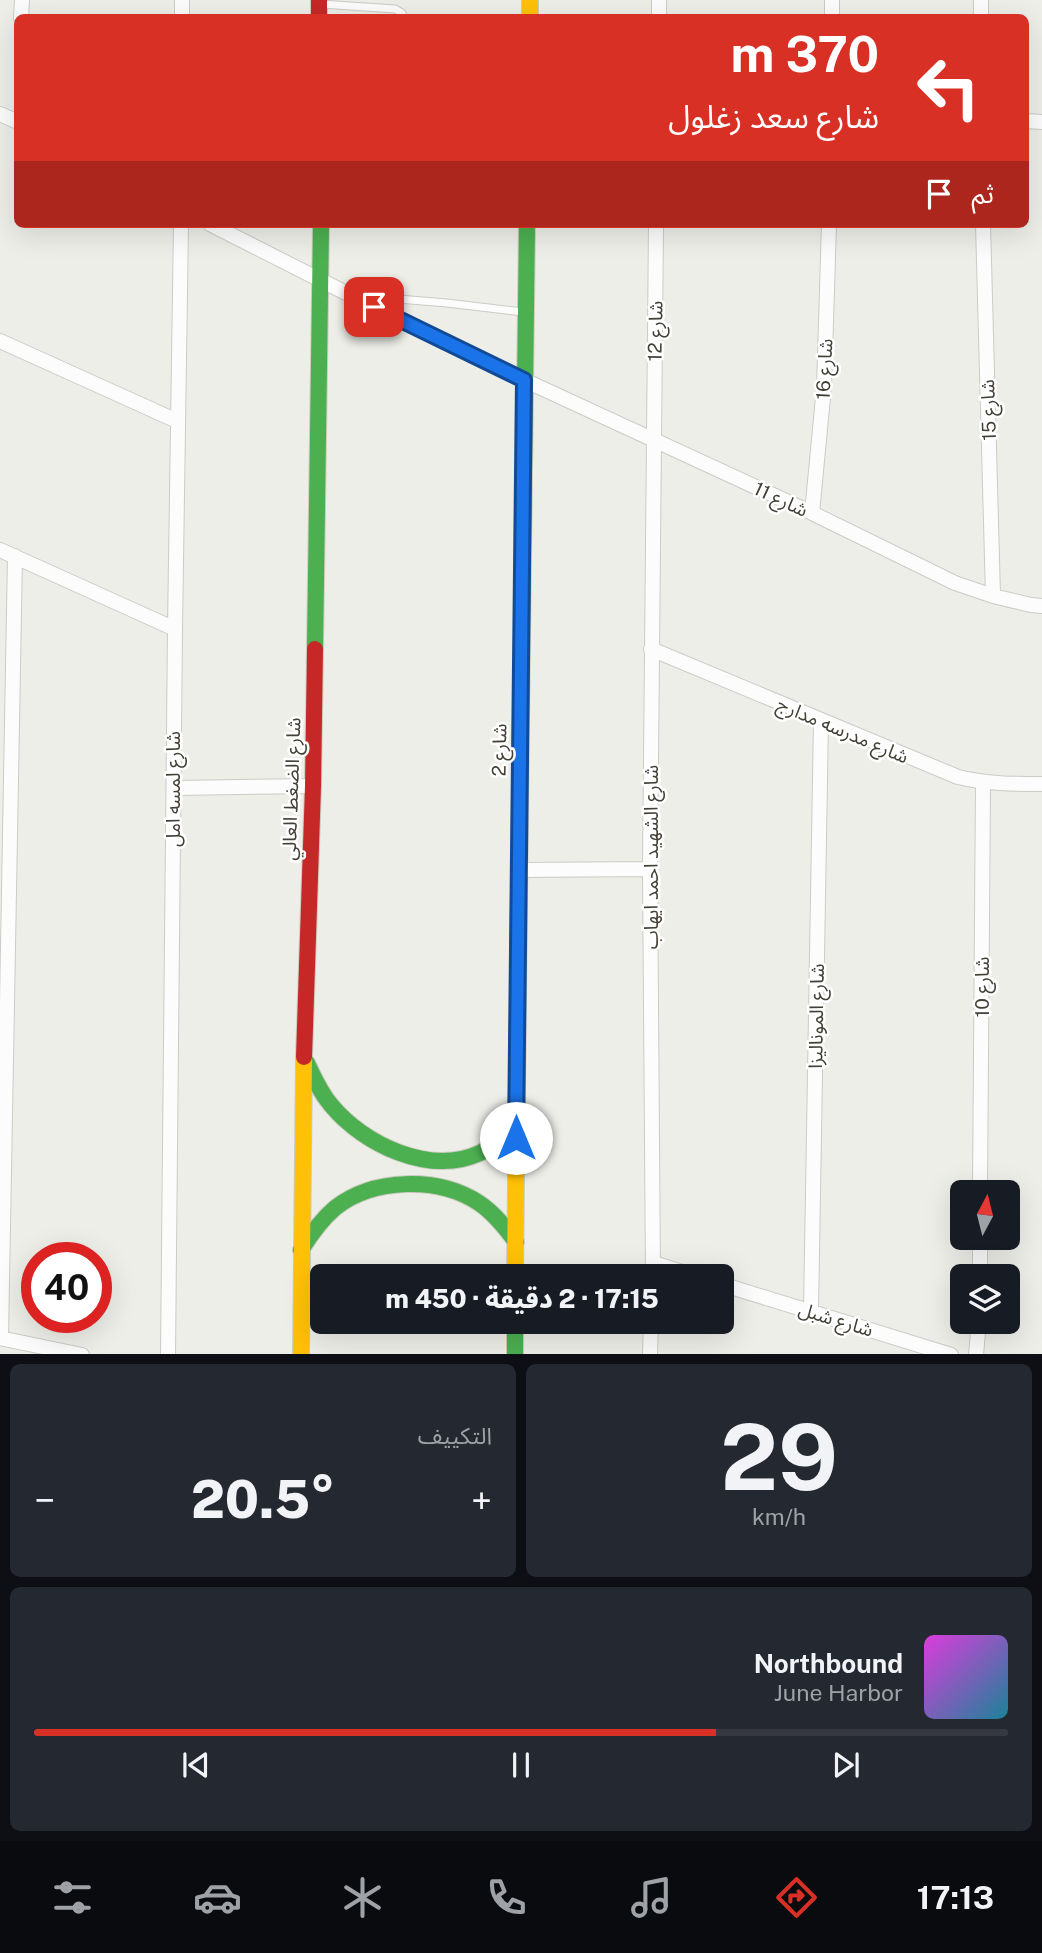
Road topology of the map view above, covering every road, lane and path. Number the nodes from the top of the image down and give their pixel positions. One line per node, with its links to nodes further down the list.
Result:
1 (319, 7): 2 (lane)
2 (402, 14)
3 (181, 228): 15 (street, شارع لمسه امل)
4 (218, 228): 10 (street, شارع 11)
5 (321, 228): 10 (street, شارع الضغط العالي)
6 (527, 228): 12 (street, شارع 2)
7 (656, 228): 16 (street, شارع 12)
8 (829, 228): 17 (street, شارع 16)
9 (983, 228): 20 (street, شارع 15)
10 (321, 281): 11 (street, شارع 11); 27 (street, شارع الضغط العالي)
11 (349, 295): 12 (lane); 14 (street, شارع 11)
12 (525, 312): 14 (street, شارع 2)
13 (0, 341): 15 (street)
14 (524, 380): 16 (street, شارع 11); 30 (street, شارع 2)
15 (177, 422): 22 (street, شارع لمسه امل)
16 (654, 439): 17 (street, شارع 11); 23 (street, شارع الشهيد احمد ايهاب)
17 (812, 513): 20 (street, شارع 11)
18 (0, 550): 19 (street)
19 (15, 556): 22 (street); 43 (street)
20 (993, 596): 21 (street, شارع 11)
21 (1042, 606)
22 (175, 629): 28 (street, شارع لمسه امل)
23 (651, 649): 24 (street, شارع مدرسه مدارج); 29 (street, شارع الشهيد احمد ايهاب)
24 (821, 720): 25 (street, شارع مدرسه مدارج); 39 (street, شارع الموناليزا)
25 (983, 783): 26 (street, شارع مدرسه مدارج); 33 (street, شارع 10)
26 (1042, 784)
27 (313, 786): 28 (street); 31 (street, شارع الضغط العالي)
28 (174, 788): 45 (street, شارع لمسه امل)
29 (650, 869): 30 (street); 37 (street, شارع الشهيد احمد ايهاب)
30 (519, 870): 32 (street, شارع 2)
31 (304, 1052): 32 (street); 35 (street, شارع الضغط العالي)
32 (516, 1112): 34 (street, شارع 2)
33 (980, 1180)
34 (516, 1242): 35 (street); 36 (street, شارع 2)
35 (300, 1251): 46 (street, شارع الضغط العالي)
36 (515, 1264)
37 (653, 1264)
38 (734, 1288): 39 (street, شارع شبل)
39 (811, 1311): 49 (street, شارع شبل)
40 (515, 1334): 47 (street)
41 (651, 1334): 48 (street)
42 (978, 1334): 50 (street)
43 (1, 1338): 44 (street)
44 (82, 1354)
45 (169, 1354)
46 (301, 1354)
47 (514, 1354)
48 (650, 1354)
49 (951, 1354)
50 (976, 1354)

